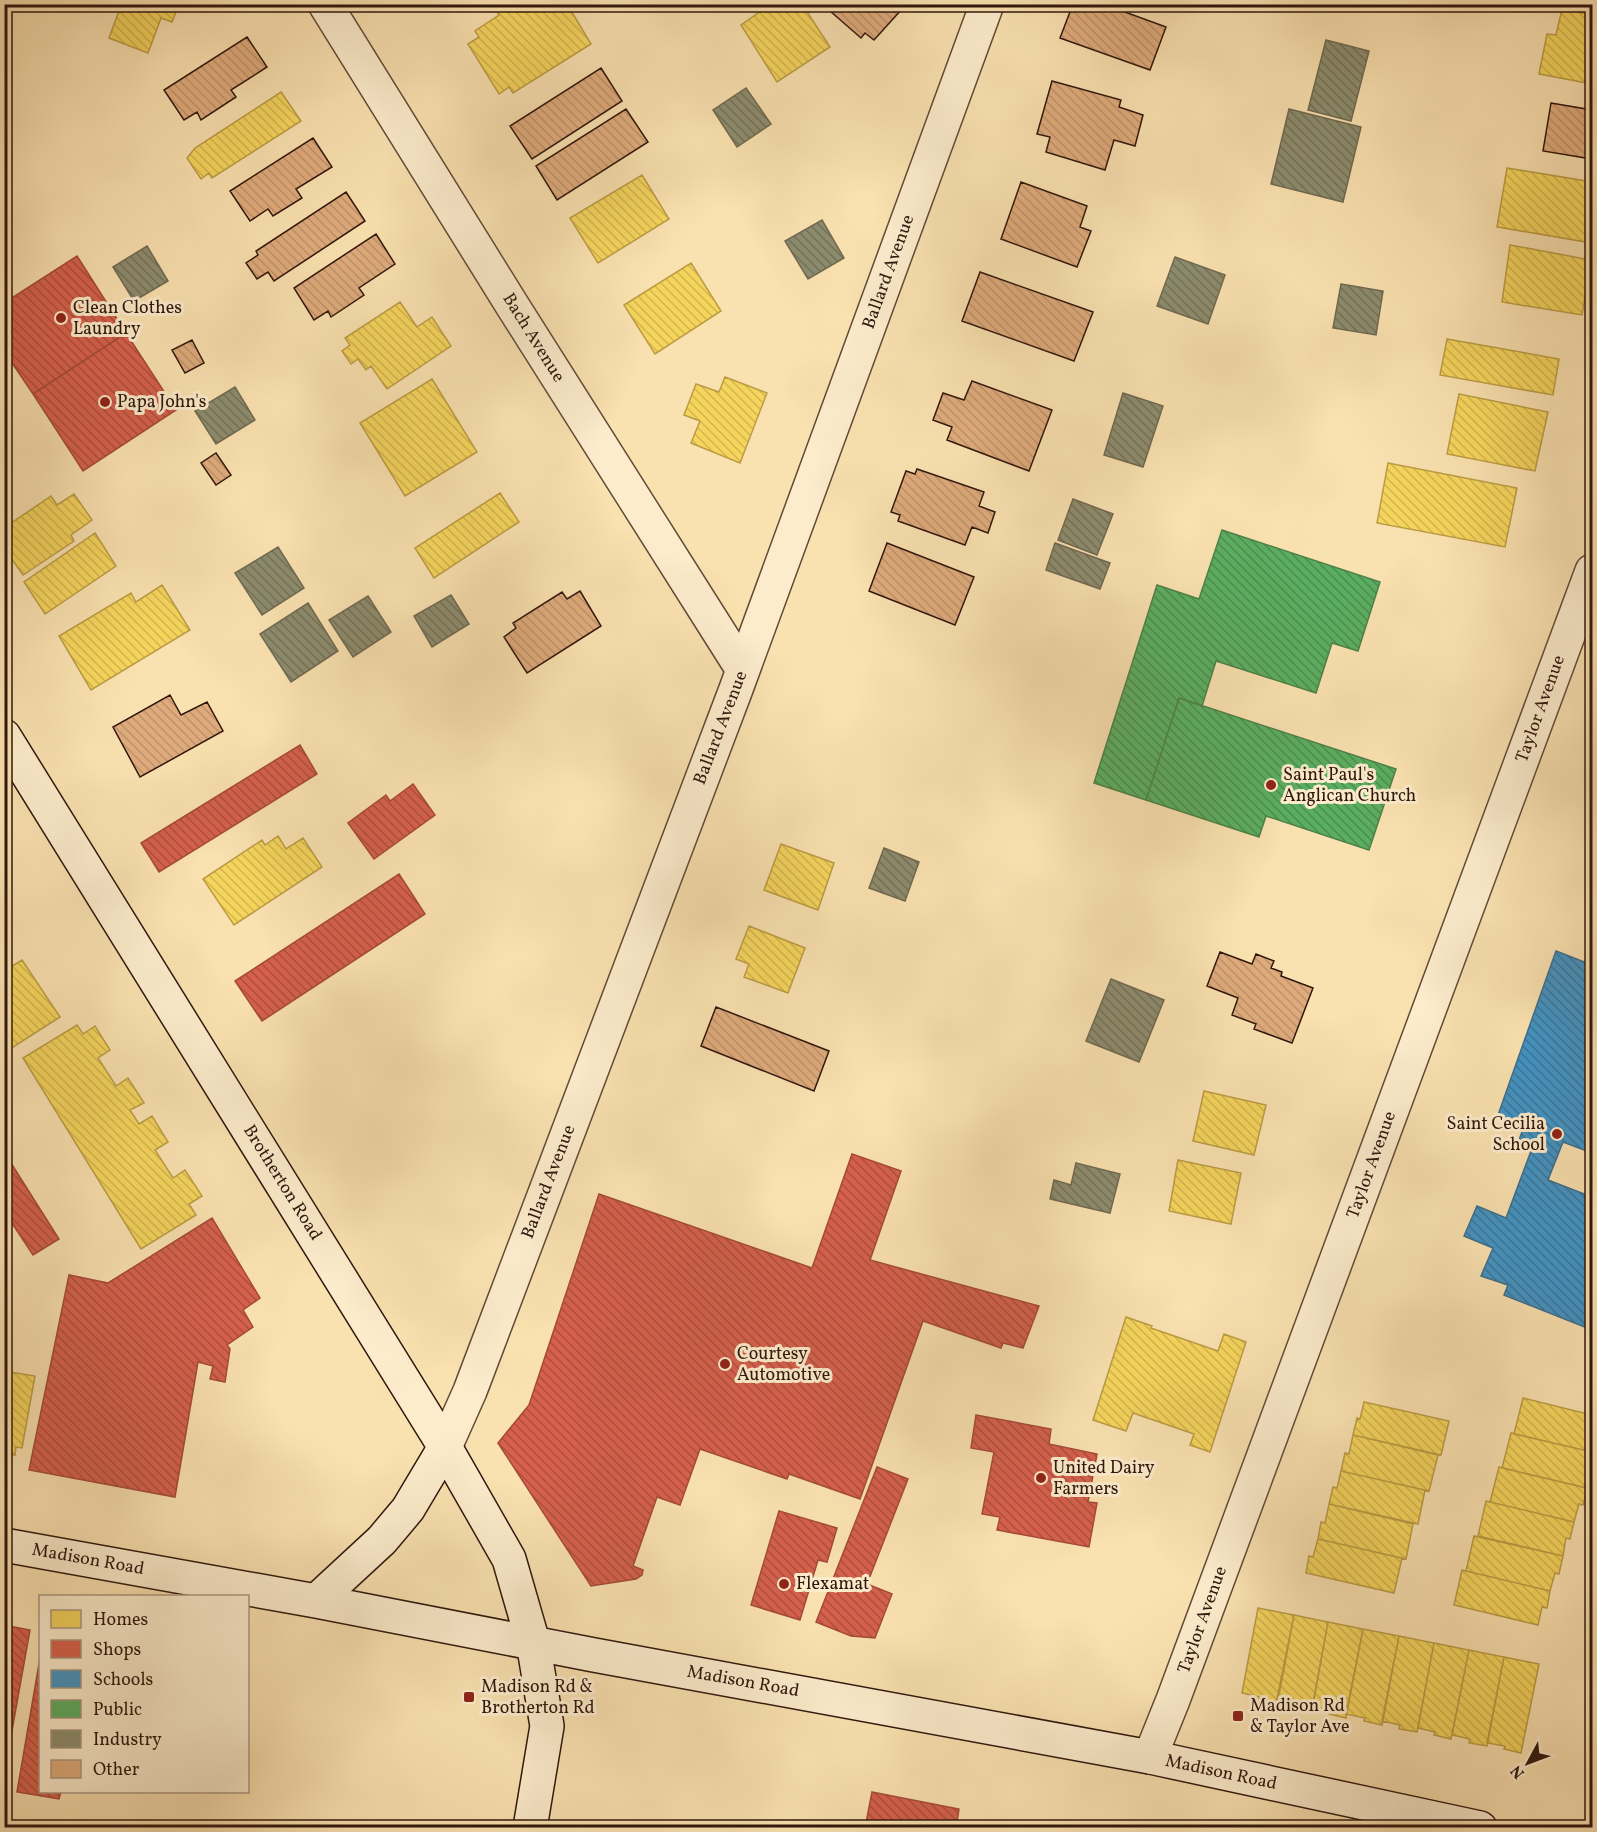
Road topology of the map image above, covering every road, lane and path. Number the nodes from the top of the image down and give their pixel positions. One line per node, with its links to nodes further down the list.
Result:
1 (325, 4): 4 (street, Bach Avenue)
2 (987, 4): 4 (street, Ballard Avenue)
3 (1593, 571): 10 (street, Taylor Avenue)
4 (743, 670): 6 (street, Ballard Avenue)
5 (4, 736): 6 (street, Brotherton Road)
6 (445, 1448): 8 (street, Ballard Avenue); 9 (street, Brotherton Road)
7 (4, 1545): 8 (street, Madison Road)
8 (316, 1601): 9 (street, Madison Road)
9 (533, 1642): 10 (street, Madison Road); 11 (street, Brotherton Road)
10 (1150, 1757): 12 (street, Madison Road)
11 (530, 1827)
12 (1480, 1827)

